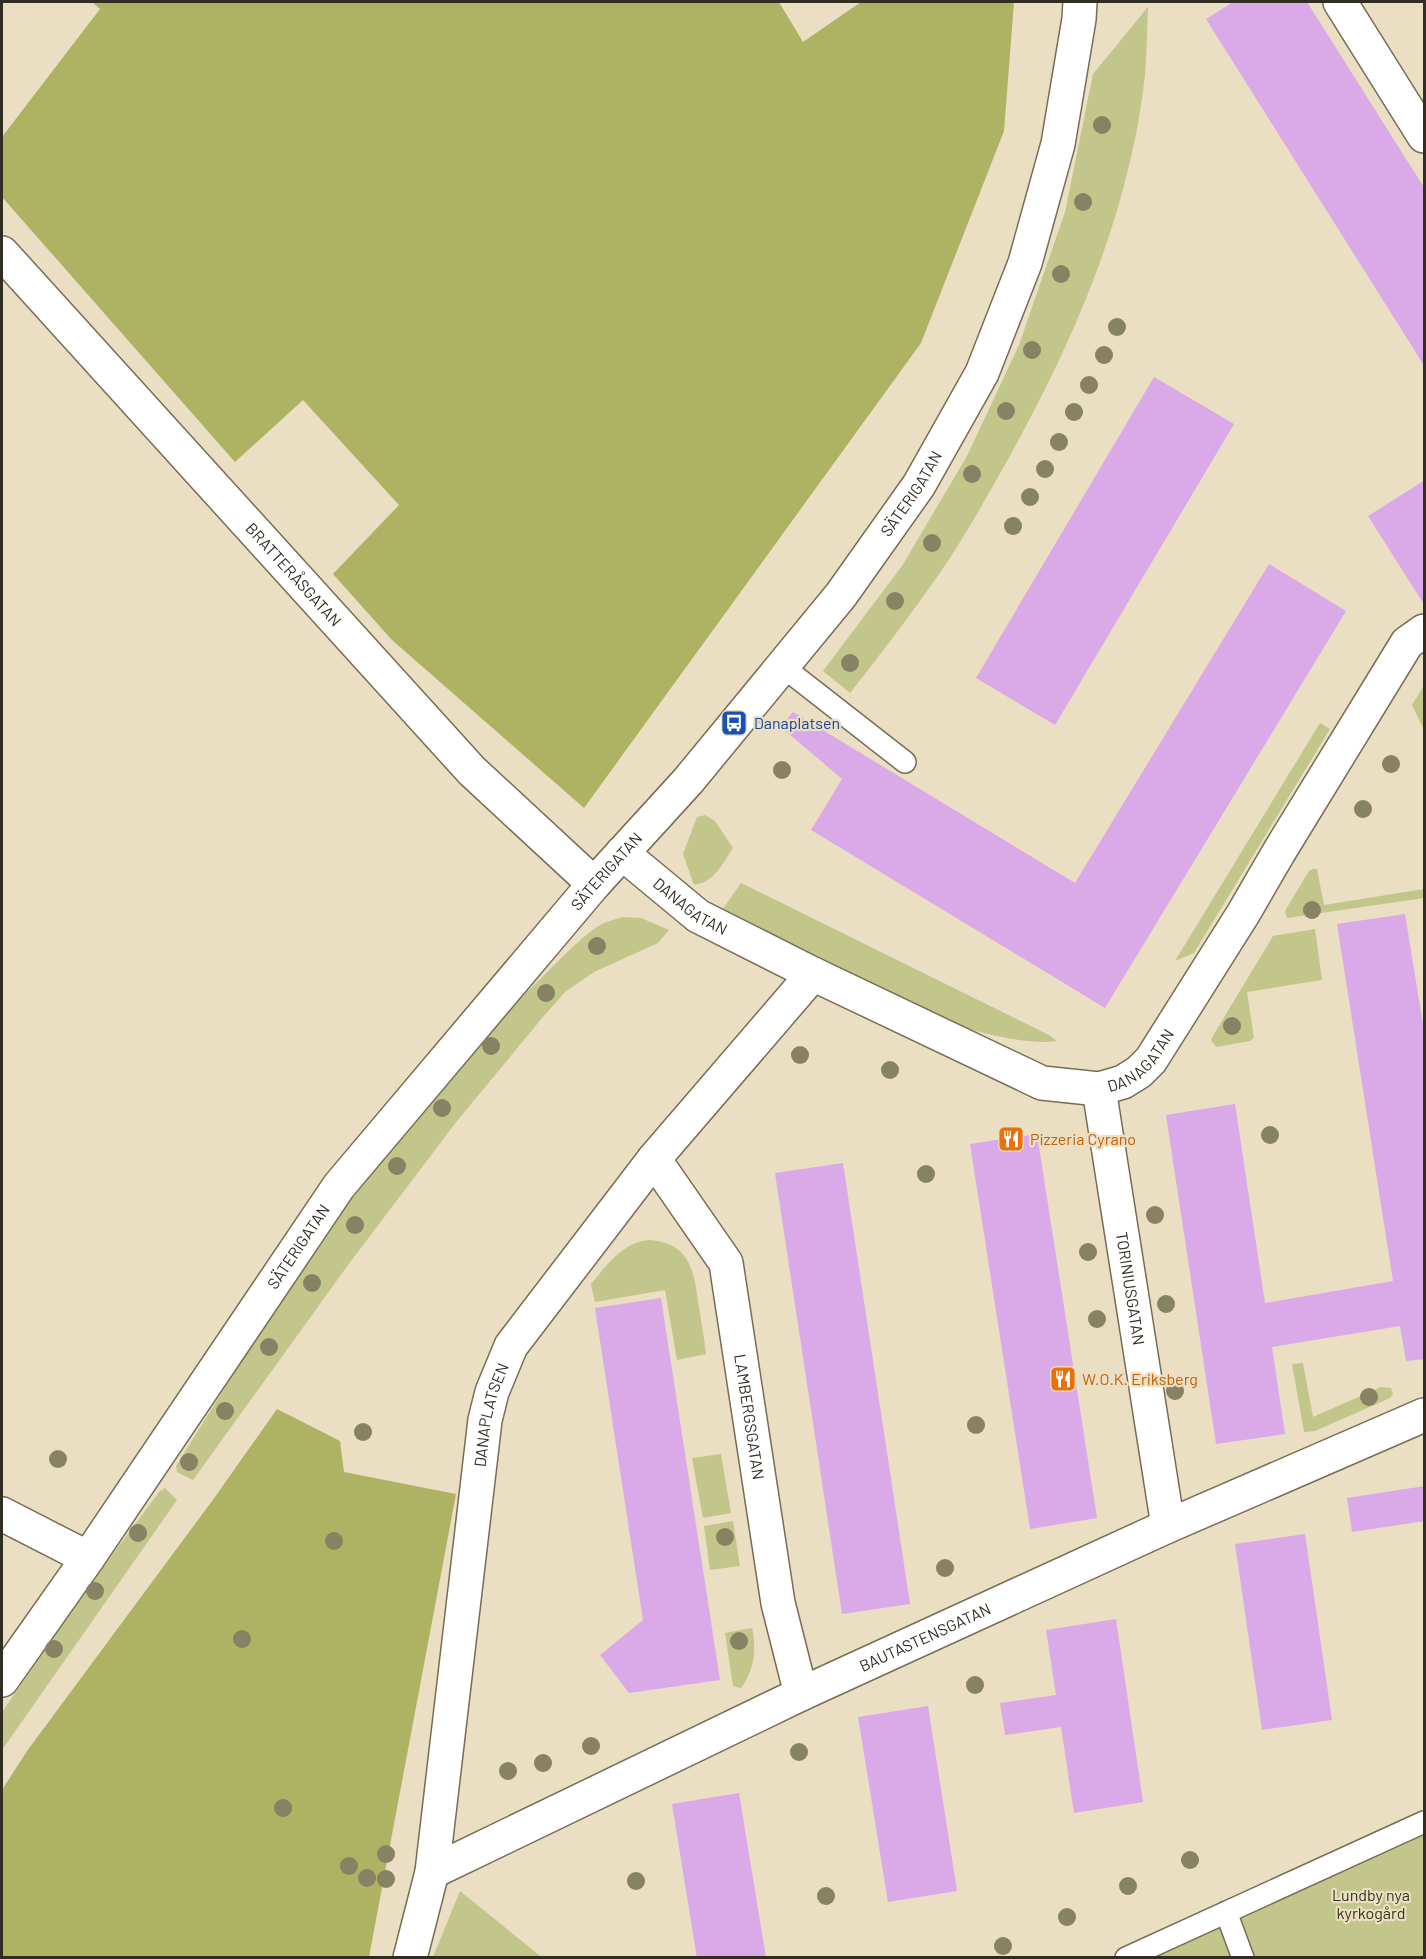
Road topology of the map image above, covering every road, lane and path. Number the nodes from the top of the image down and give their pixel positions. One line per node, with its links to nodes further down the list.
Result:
1 (1080, 2): 6 (street, SÄTERIGATAN)
2 (1340, 2): 3 (street)
3 (1425, 136)
4 (2, 253): 9 (street, BRATTERÅSGATAN)
5 (1425, 631): 11 (street, DANAGATAN)
6 (782, 666): 7 (lane); 8 (street, SÄTERIGATAN)
7 (905, 762)
8 (622, 853): 9 (street, SÄTERIGATAN); 10 (street, DANAGATAN)
9 (594, 884): 16 (street, SÄTERIGATAN)
10 (813, 974): 11 (street, DANAGATAN); 12 (street, DANAPLATSEN)
11 (1099, 1089): 15 (street, TORINIUSGATAN)
12 (654, 1159): 18 (street, LAMBERGSGATAN); 20 (street, DANAPLATSEN)
13 (1425, 1415): 15 (street, BAUTASTENSGATAN)
14 (2, 1514): 16 (street)
15 (1168, 1526): 18 (street, BAUTASTENSGATAN)
16 (88, 1558): 17 (street, SÄTERIGATAN)
17 (2, 1680)
18 (801, 1694): 20 (street, BAUTASTENSGATAN)
19 (1425, 1822): 21 (lane)
20 (432, 1872): 22 (street, DANAPLATSEN)
21 (1226, 1912): 23 (lane); 24 (lane)
22 (410, 1958)
23 (1126, 1958)
24 (1243, 1958)

